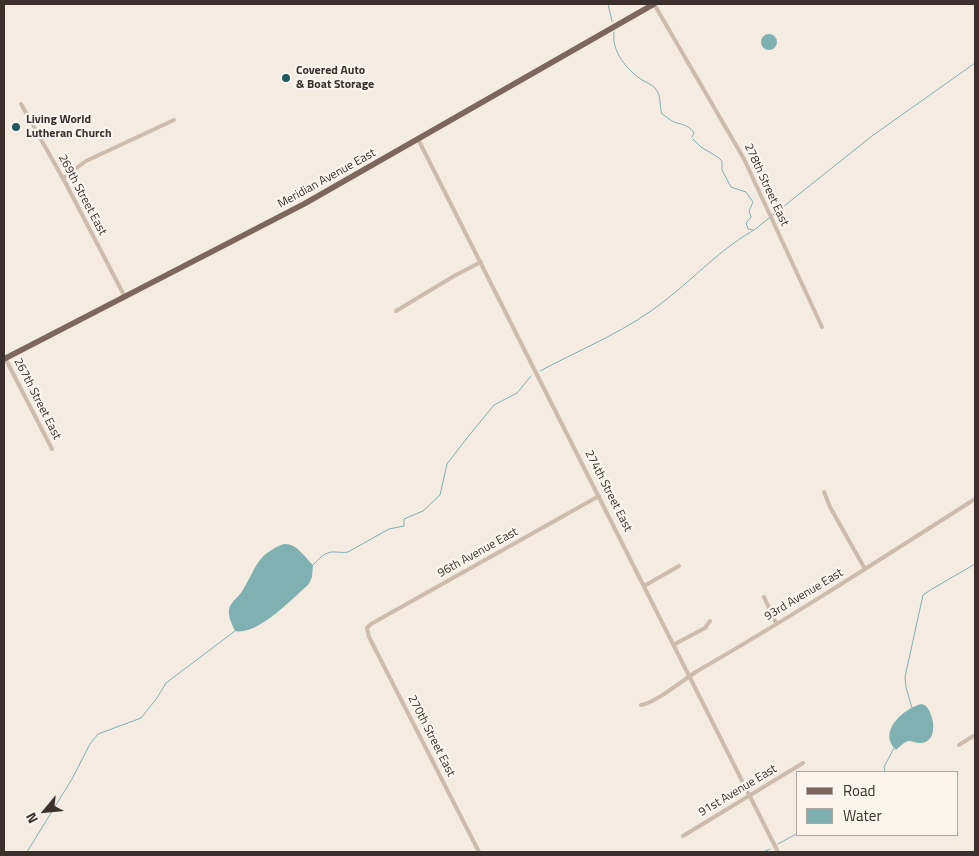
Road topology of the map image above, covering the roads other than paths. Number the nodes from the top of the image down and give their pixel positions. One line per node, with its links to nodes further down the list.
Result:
1 (654, 4): 4 (main road, Meridian Avenue East); 9 (street, 278th Street East)
2 (20, 104): 5 (street, 269th Street East)
3 (174, 120): 5 (street)
4 (418, 139): 6 (street, 274th Street East); 7 (main road, Meridian Avenue East)
5 (63, 178): 7 (street, 269th Street East)
6 (481, 262): 8 (street); 13 (street, 274th Street East)
7 (125, 297): 10 (main road, Meridian Avenue East)
8 (396, 311)
9 (822, 327)
10 (4, 358): 11 (street, 267th Street East)
11 (52, 449)
12 (824, 492): 16 (street)
13 (599, 496): 17 (street, 274th Street East); 21 (street, 96th Avenue East)
14 (975, 499): 16 (street, 93rd Avenue East)
15 (679, 566): 17 (street)
16 (864, 570): 20 (street, 93rd Avenue East)
17 (644, 586): 22 (street, 274th Street East)
18 (764, 597): 20 (street)
19 (710, 621): 22 (street)
20 (776, 623): 23 (street, 93rd Avenue East)
21 (367, 628): 30 (street, 270th Street East)
22 (674, 644): 23 (street, 274th Street East)
23 (690, 675): 24 (street, 93rd Avenue East); 28 (street, 274th Street East)
24 (641, 705)
25 (975, 735): 26 (street)
26 (959, 745)
27 (803, 763): 28 (street, 91st Avenue East)
28 (750, 794): 29 (street, 91st Avenue East); 31 (street, 274th Street East)
29 (683, 836)
30 (479, 852)
31 (778, 852)

